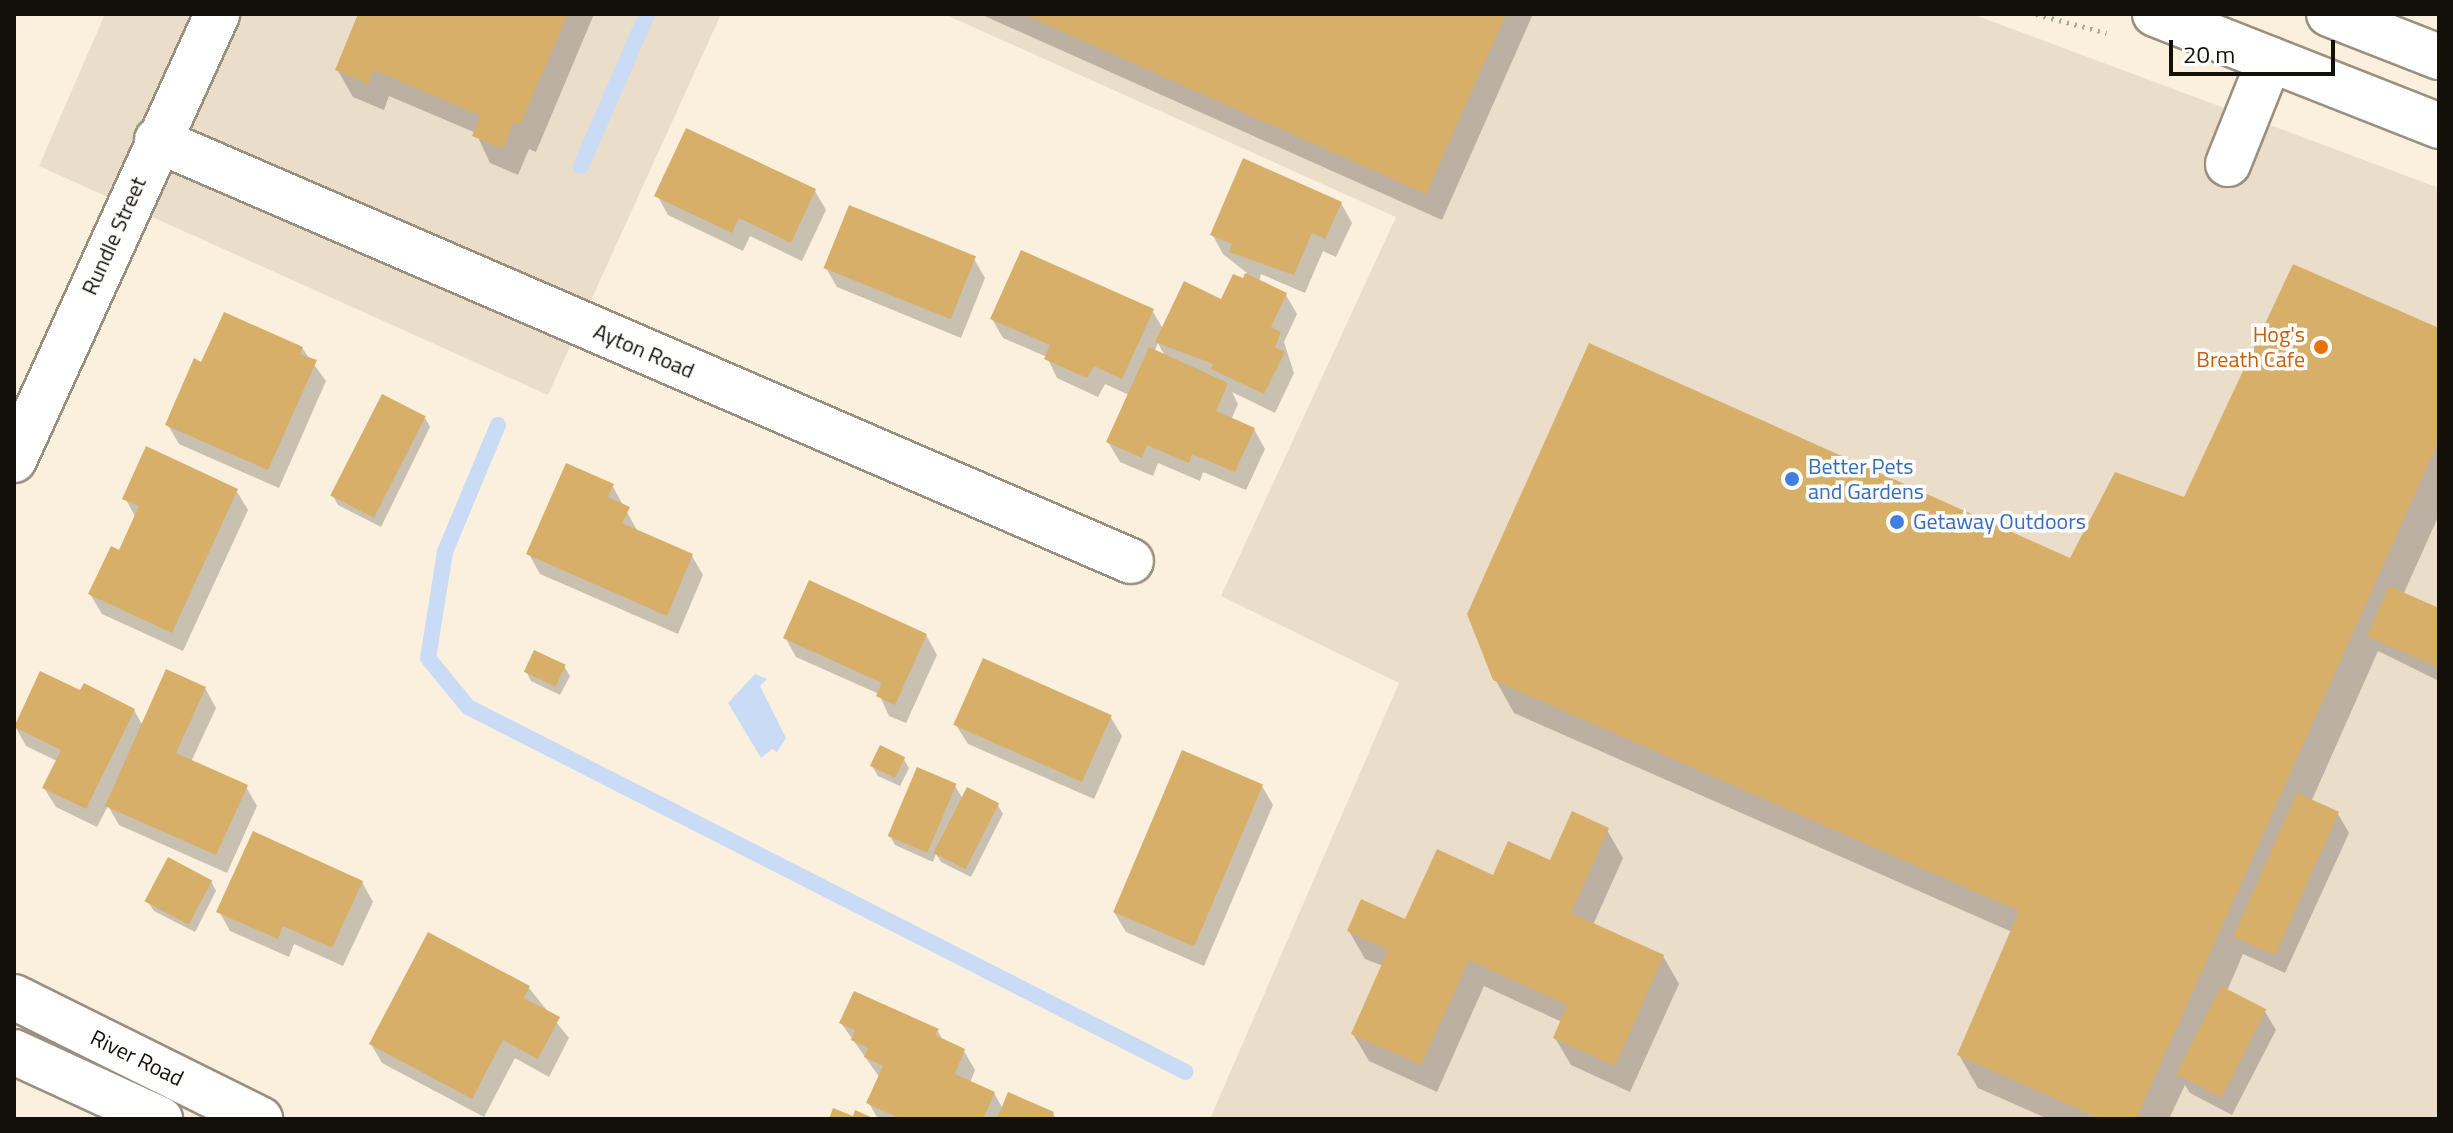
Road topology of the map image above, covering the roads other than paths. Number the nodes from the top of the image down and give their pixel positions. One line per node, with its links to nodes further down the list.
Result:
1 (217, 14): 7 (main road, Rundle Street)
2 (2155, 14): 5 (main road)
3 (2329, 14): 4 (main road)
4 (2439, 57)
5 (2270, 59): 6 (main road); 8 (main road)
6 (2439, 126)
7 (157, 140): 9 (main road, Rundle Street); 10 (main road, Ayton Road)
8 (2228, 164)
9 (14, 460)
10 (1131, 561)
11 (14, 997): 14 (main road, River Road)
12 (14, 1052): 13 (main road, River Road)
13 (160, 1119)
14 (260, 1119)

